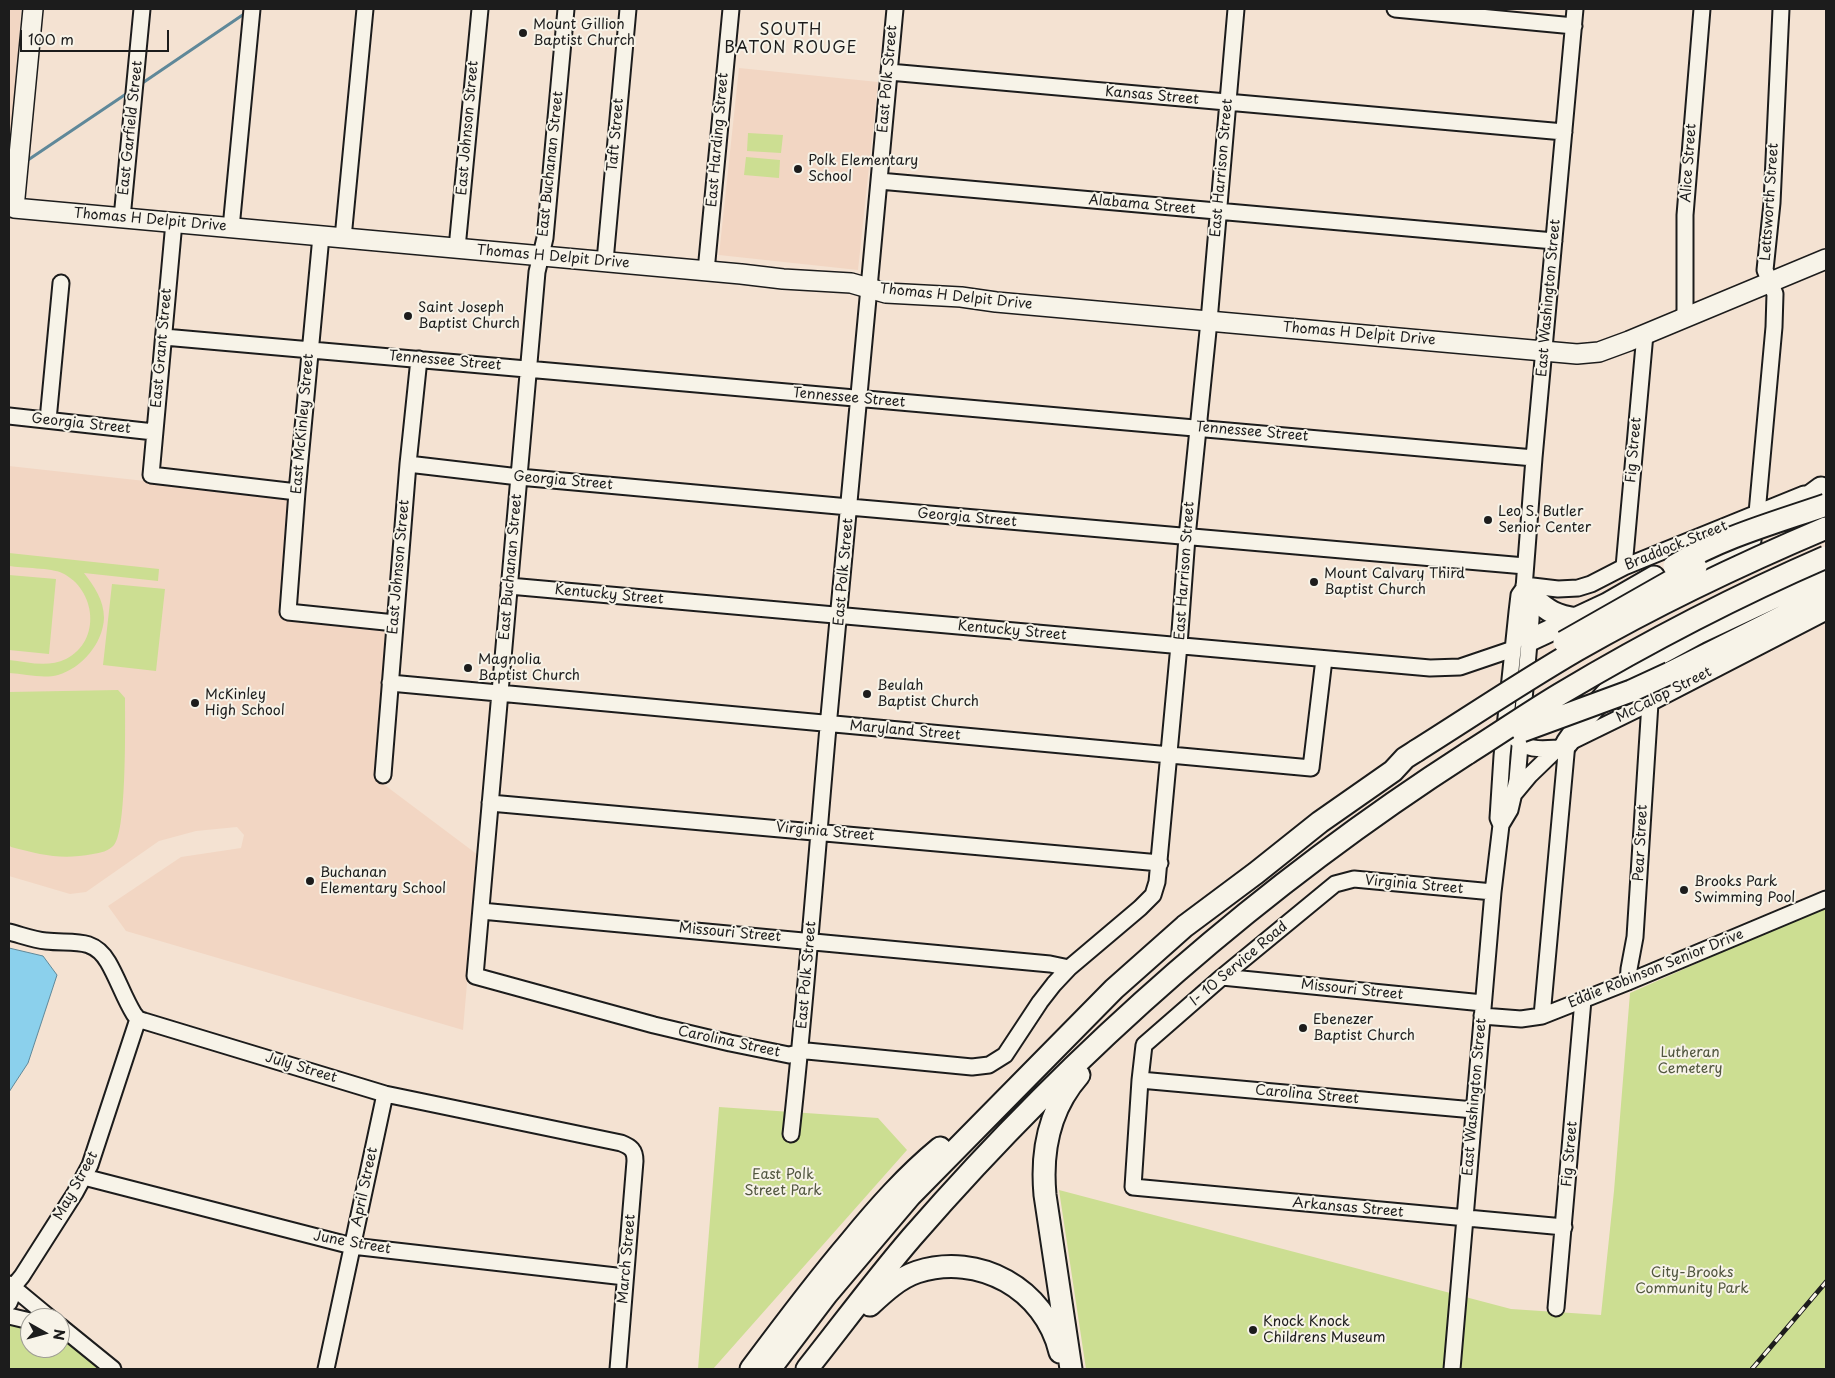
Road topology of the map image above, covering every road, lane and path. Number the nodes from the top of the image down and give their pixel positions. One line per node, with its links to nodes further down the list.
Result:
1 (33, 9): 20 (main road)
2 (142, 9): 22 (street, East Garfield Street)
3 (252, 9): 24 (street)
4 (365, 9): 26 (street)
5 (480, 9): 28 (street, East Johnson Street)
6 (566, 9): 29 (street, East Buchanan Street)
7 (628, 9): 31 (street, Taft Street)
8 (730, 9): 32 (street, East Harding Street)
9 (895, 9): 16 (street, East Polk Street)
10 (1236, 9): 17 (street, East Harrison Street)
11 (1395, 9): 15 (street)
12 (1575, 9): 15 (street, East Washington Street)
13 (1702, 9): 36 (street, Alice Street)
14 (1781, 9): 33 (street, Lettsworth Street)
15 (1574, 26): 18 (street, East Washington Street)
16 (889, 72): 17 (street, Kansas Street); 19 (street, East Polk Street)
17 (1228, 103): 18 (street, Kansas Street); 21 (street, East Harrison Street)
18 (1564, 132): 27 (street, East Washington Street)
19 (879, 181): 21 (street, Alabama Street); 35 (street, East Polk Street)
20 (13, 203): 22 (main road, Thomas H Delpit Drive)
21 (1218, 212): 27 (street, Alabama Street); 37 (street, East Harrison Street)
22 (122, 218): 23 (main road, Thomas H Delpit Drive)
23 (174, 222): 24 (main road, Thomas H Delpit Drive); 39 (street, East Grant Street)
24 (232, 228): 25 (main road, Thomas H Delpit Drive)
25 (321, 236): 26 (main road, Thomas H Delpit Drive); 40 (street, East McKinley Street)
26 (343, 238): 28 (main road, Thomas H Delpit Drive)
27 (1554, 241): 41 (street, East Washington Street)
28 (457, 248): 29 (main road, Thomas H Delpit Drive)
29 (541, 256): 31 (main road, Thomas H Delpit Drive); 43 (street, East Buchanan Street)
30 (1826, 259): 33 (main road, Thomas H Delpit Drive)
31 (604, 261): 32 (main road, Thomas H Delpit Drive)
32 (706, 271): 35 (main road, Thomas H Delpit Drive)
33 (1770, 282): 36 (main road, Thomas H Delpit Drive); 55 (street, Lettsworth Street)
34 (61, 283): 46 (street)
35 (869, 288): 37 (main road, Thomas H Delpit Drive); 44 (street, East Polk Street)
36 (1685, 318): 38 (main road, Thomas H Delpit Drive)
37 (1209, 321): 41 (main road, Thomas H Delpit Drive); 47 (street, East Harrison Street)
38 (1645, 334): 41 (main road, Thomas H Delpit Drive); 60 (street, Fig Street)
39 (164, 337): 40 (street, Tennessee Street); 48 (street, East Grant Street)
40 (310, 349): 42 (street, Tennessee Street); 52 (street, East McKinley Street)
41 (1544, 350): 49 (street, East Washington Street)
42 (419, 359): 43 (street, Tennessee Street); 50 (street, East Johnson Street)
43 (529, 368): 44 (street, Tennessee Street); 51 (street, East Buchanan Street)
44 (858, 399): 47 (street, Tennessee Street); 54 (street, East Polk Street)
45 (9, 416): 46 (street, Georgia Street)
46 (48, 420): 48 (street, Georgia Street)
47 (1197, 427): 49 (street, Tennessee Street); 57 (street, East Harrison Street)
48 (154, 432): 52 (street, East Grant Street)
49 (1534, 458): 59 (street, East Washington Street)
50 (408, 464): 51 (street, Georgia Street); 68 (street, East Johnson Street)
51 (519, 477): 54 (street, Georgia Street); 62 (street, East Buchanan Street)
52 (297, 492): 68 (street, East McKinley Street)
53 (1824, 493): 55 (street, Braddock Street); 67 (highway, bridge); 79 (highway, bridge)
54 (849, 508): 57 (street, Georgia Street); 66 (street, East Polk Street)
55 (1757, 512): 60 (street, Braddock Street)
56 (1826, 528): 79 (highway, bridge)
57 (1187, 537): 59 (street, Georgia Street); 69 (street, East Harrison Street)
58 (1826, 557): 80 (highway, bridge)
59 (1526, 566): 63 (street, East Washington Street)
60 (1624, 567): 63 (street, Braddock Street)
61 (1826, 572): 78 (highway)
62 (509, 586): 66 (street, Kentucky Street); 73 (street, East Buchanan Street)
63 (1526, 590): 67 (highway); 70 (street, East Washington Street)
64 (1826, 595): 80 (highway, bridge)
65 (1826, 612): 74 (street, McCalop Street)
66 (840, 616): 69 (street, Kentucky Street); 75 (street, East Polk Street)
67 (1577, 619): 70 (highway)
68 (394, 623): 72 (street, East Johnson Street)
69 (1180, 645): 71 (street, Kentucky Street); 81 (street, East Harrison Street)
70 (1521, 645): 71 (street, Kentucky Street); 76 (street); 77 (street)
71 (1324, 658): 81 (street, Maryland Street)
72 (390, 683): 73 (street, Maryland Street); 82 (street, East Johnson Street)
73 (500, 693): 75 (street, Maryland Street); 84 (street, East Buchanan Street)
74 (1650, 703): 78 (street, McCalop Street); 97 (street, Pear Street)
75 (829, 724): 81 (street, Maryland Street); 86 (street, East Polk Street)
76 (1505, 726): 77 (street); 85 (street)
77 (1520, 743): 78 (street); 83 (street)
78 (1562, 745): 83 (street, McCalop Street); 101 (street)
79 (1413, 746): 108 (highway)
80 (1468, 753): 99 (highway)
81 (1170, 755): 87 (street, East Harrison Street)
82 (382, 775)
83 (1514, 794): 85 (street)
84 (490, 803): 86 (street, Virginia Street); 91 (street, East Buchanan Street)
85 (1501, 825): 89 (street, East Washington Street)
86 (819, 832): 87 (street, Virginia Street); 93 (street, East Polk Street)
87 (1160, 863): 94 (street, East Harrison Street)
88 (1335, 884): 89 (street, Virginia Street); 96 (street, I- 10 Service Road)
89 (1494, 892): 100 (street, East Washington Street)
90 (1826, 899): 97 (street, Eddie Robinson Senior Drive)
91 (481, 911): 93 (street, Missouri Street); 95 (street, East Buchanan Street)
92 (9, 932): 102 (street)
93 (810, 941): 94 (street, Missouri Street); 103 (street, East Polk Street)
94 (1069, 968): 104 (street, East Harrison Street)
95 (475, 976): 103 (street, Carolina Street)
96 (1222, 977): 100 (street, Missouri Street); 105 (street, I- 10 Service Road)
97 (1628, 982): 98 (street, Eddie Robinson Senior Drive)
98 (1583, 1000): 101 (street, Eddie Robinson Senior Drive); 113 (street, Fig Street)
99 (1138, 1005): 129 (highway); 131 (highway)
100 (1482, 1010): 101 (street, Eddie Robinson Senior Drive); 107 (street, East Washington Street)
101 (1542, 1016)
102 (138, 1019): 106 (street, July Street); 111 (street, May Street)
103 (800, 1053): 104 (street, Carolina Street); 109 (street, East Polk Street)
104 (989, 1064)
105 (1140, 1080): 107 (street, Carolina Street); 112 (street, Arkansas Street)
106 (385, 1094): 110 (street, July Street); 114 (street, April Street)
107 (1474, 1110): 112 (street, East Washington Street)
108 (979, 1125): 127 (highway); 128 (highway)
109 (791, 1134)
110 (633, 1149): 115 (street, March Street)
111 (84, 1177): 114 (street, June Street); 116 (street, May Street)
112 (1466, 1219): 113 (street, Arkansas Street); 123 (street, East Washington Street)
113 (1564, 1227): 119 (street, Fig Street)
114 (352, 1246): 115 (street, June Street); 125 (street, April Street)
115 (625, 1278): 126 (street, March Street)
116 (10, 1286): 117 (street, May Street); 118 (street)
117 (9, 1302)
118 (38, 1308)
119 (1556, 1308)
120 (70, 1334): 122 (street)
121 (70, 1340): 122 (street)
122 (83, 1345): 124 (street)
123 (1454, 1364): 132 (street, East Washington Street)
124 (113, 1369)
125 (326, 1369)
126 (618, 1369)
127 (751, 1369)
128 (770, 1369)
129 (807, 1369): 130 (highway)
130 (1063, 1369)
131 (1071, 1369)
132 (1447, 1369)

